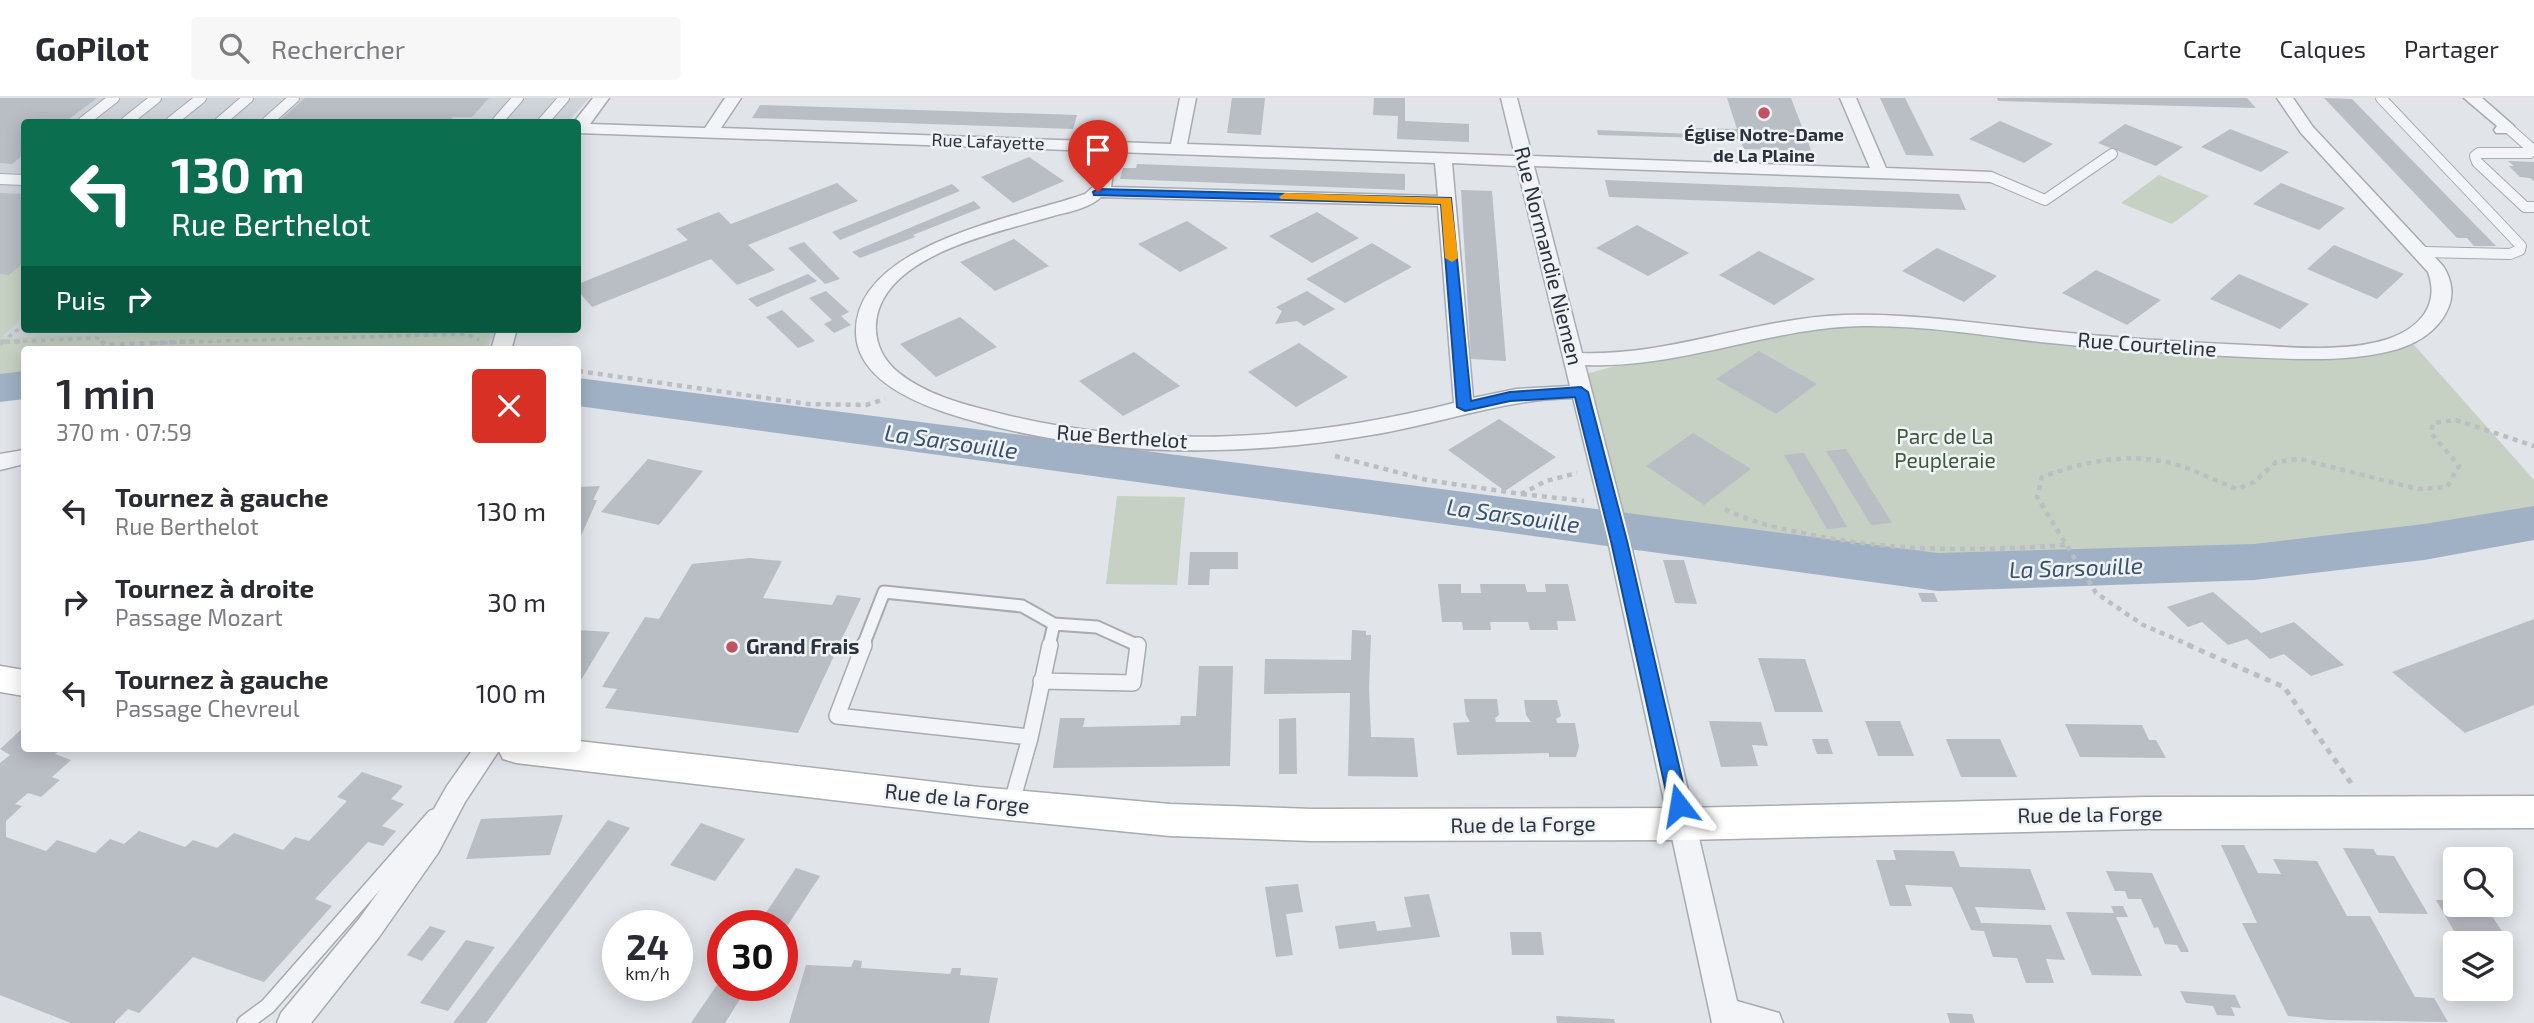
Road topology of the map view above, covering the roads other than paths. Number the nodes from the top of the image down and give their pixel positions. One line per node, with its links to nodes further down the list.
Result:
1 (114, 98): 16 (lane)
2 (156, 98): 17 (lane)
3 (201, 98): 18 (lane)
4 (248, 98): 19 (lane)
5 (294, 98): 20 (lane)
6 (518, 98): 21 (lane)
7 (564, 98): 22 (lane)
8 (601, 98): 23 (street)
9 (733, 98): 26 (street)
10 (1188, 98): 28 (street)
11 (1509, 98): 31 (street, Rue Normandie Niemen)
12 (1848, 98): 33 (street)
13 (2285, 98): 39 (street, Rue Courteline)
14 (2381, 98): 39 (lane)
15 (2472, 98): 25 (street)
16 (87, 119)
17 (130, 119)
18 (175, 119)
19 (224, 119)
20 (270, 119)
21 (500, 119)
22 (546, 119)
23 (581, 124)
24 (581, 128): 26 (street, Rue Lafayette)
25 (2504, 128): 38 (lane)
26 (710, 132): 27 (street, Rue Lafayette)
27 (1108, 146): 28 (street, Rue Lafayette); 36 (street)
28 (1178, 149): 30 (street, Rue Lafayette)
29 (2112, 154): 34 (lane)
30 (1443, 159): 31 (street, Rue Lafayette); 37 (street)
31 (1524, 161): 33 (street, Rue Lafayette); 40 (street, Rue Normandie Niemen)
32 (21, 170): 35 (lane)
33 (1881, 175): 34 (street, Rue Lafayette)
34 (1991, 177)
35 (5, 179)
36 (1098, 192): 37 (street); 42 (street, Rue Berthelot)
37 (1447, 201): 42 (street)
38 (2534, 207)
39 (2424, 252): 40 (street, Rue Courteline)
40 (1574, 359): 41 (street, Rue Normandie Niemen)
41 (1581, 392): 42 (street, Rue Berthelot); 47 (street, Rue Normandie Niemen)
42 (1465, 407)
43 (21, 457): 44 (street)
44 (0, 463)
45 (21, 468): 46 (street)
46 (0, 471)
47 (1602, 474): 58 (street, Rue Normandie Niemen)
48 (1054, 624): 50 (lane); 50 (lane); 52 (lane)
49 (0, 680): 51 (main road)
50 (1041, 681): 52 (lane)
51 (21, 683)
52 (1029, 737): 56 (lane)
53 (485, 752): 55 (street)
54 (543, 752): 56 (main road, Rue de la Forge)
55 (456, 794): 60 (lane); 61 (street)
56 (1011, 805): 58 (main road, Rue de la Forge)
57 (2534, 812): 58 (main road, Rue de la Forge)
58 (1683, 824): 59 (street)
59 (1725, 1017): 62 (street)
60 (245, 1023)
61 (292, 1023)
62 (1768, 1023)

